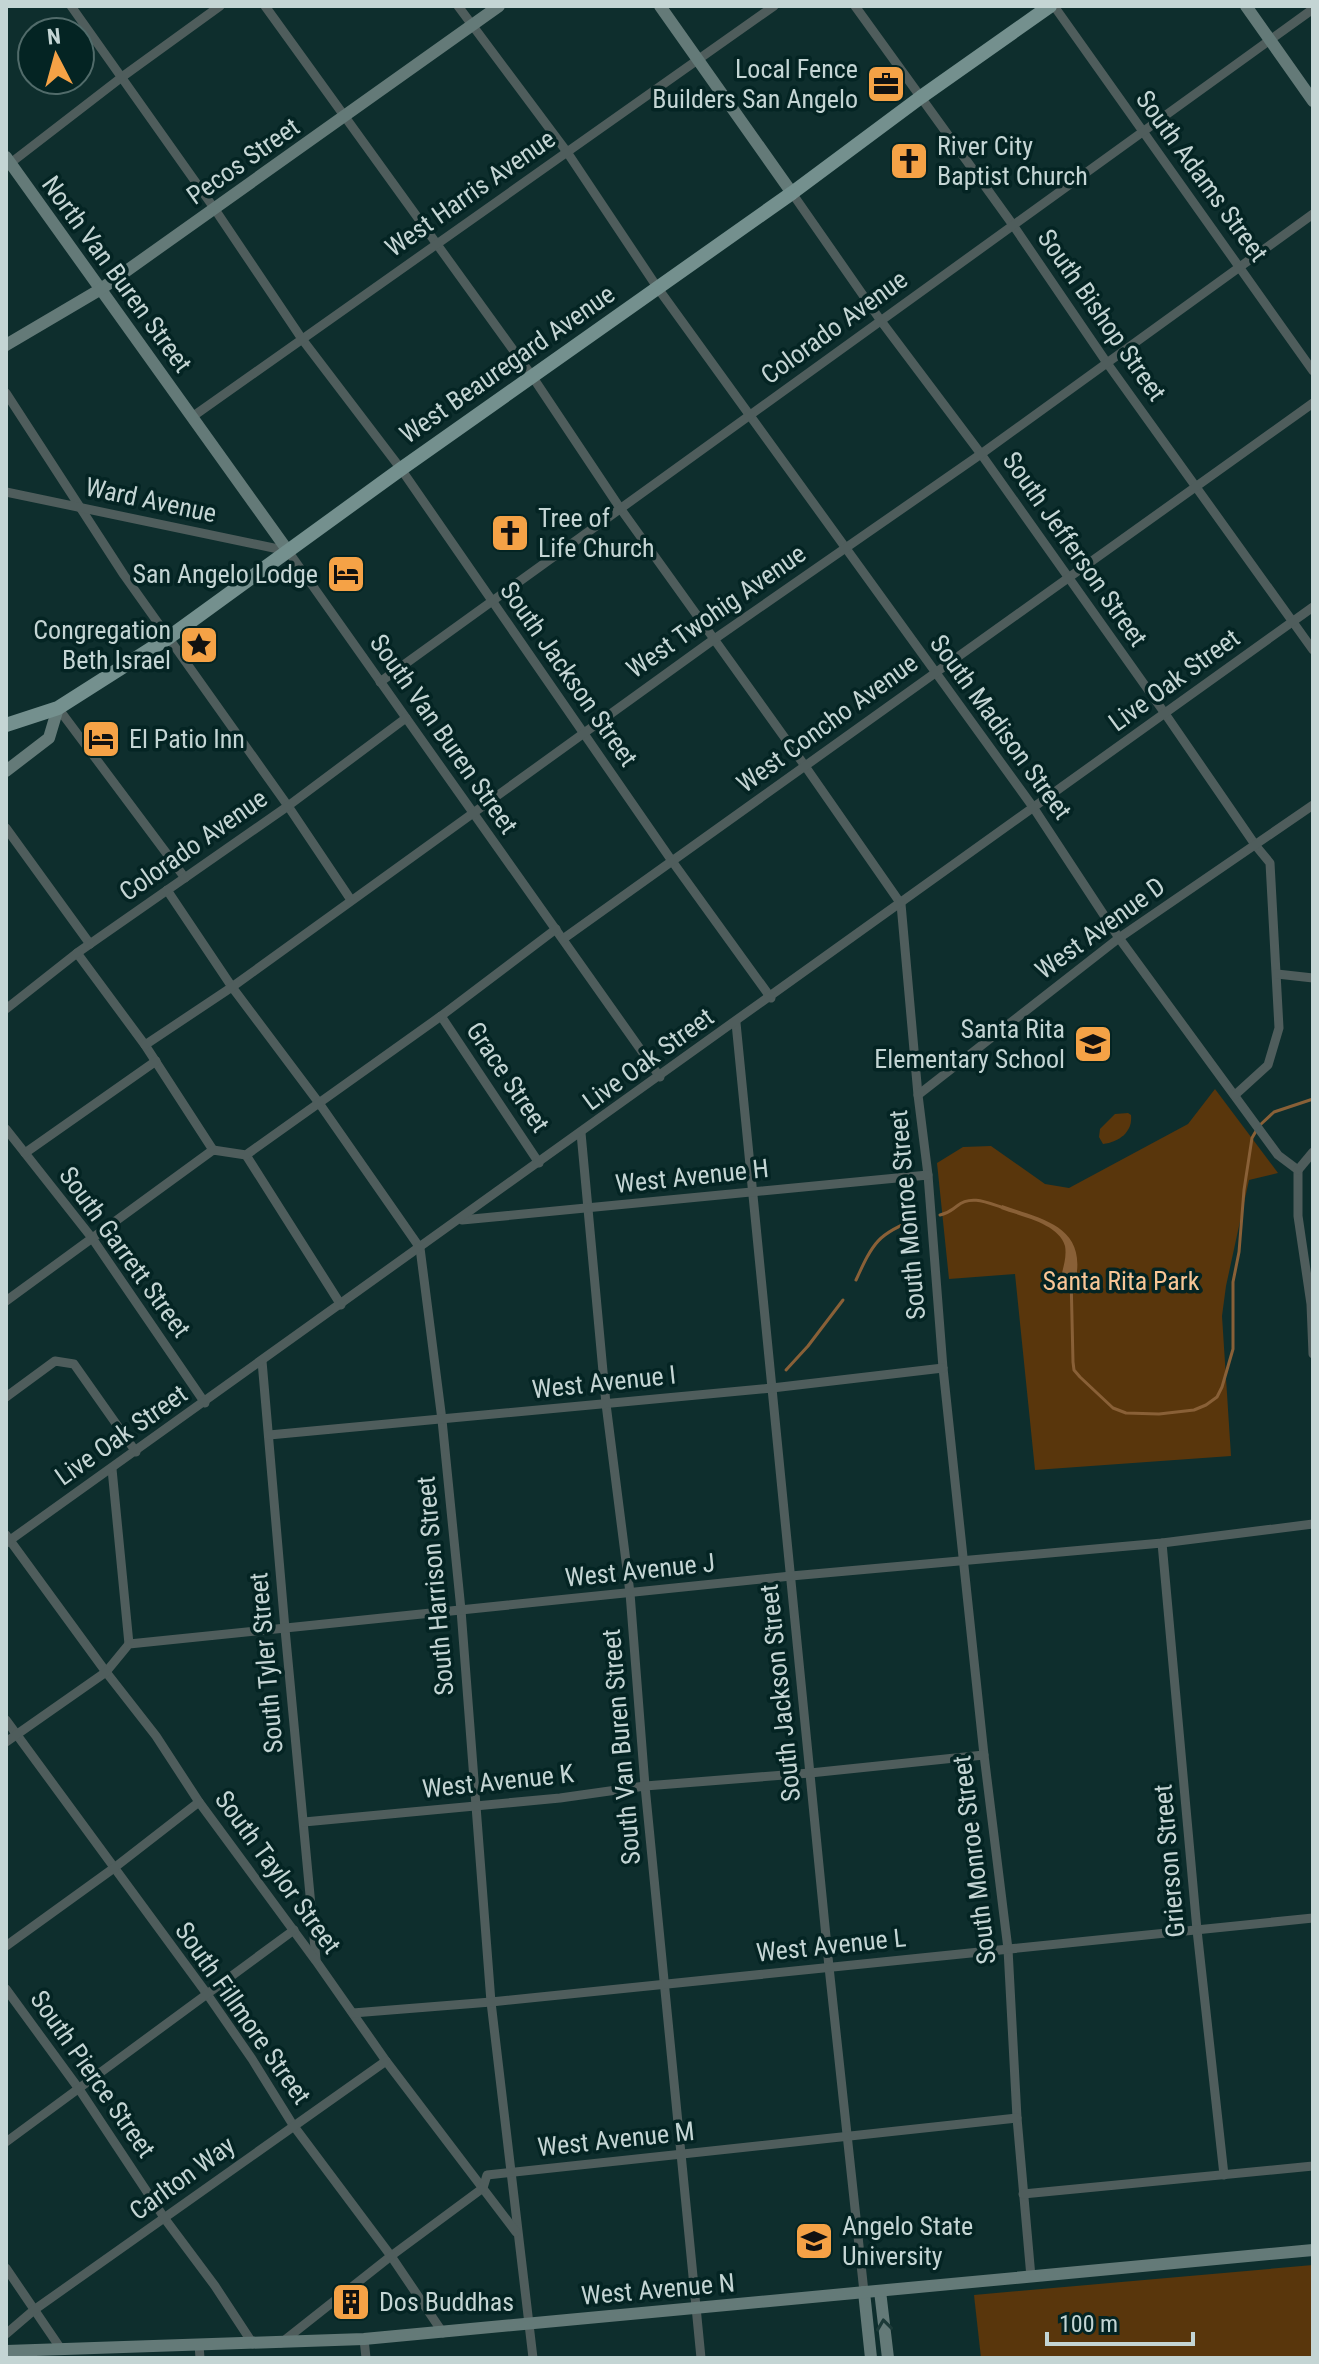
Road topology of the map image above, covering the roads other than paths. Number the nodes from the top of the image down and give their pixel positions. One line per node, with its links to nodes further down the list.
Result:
1 (71, 6): 15 (street, South Jackson Street)
2 (220, 6): 15 (street)
3 (265, 6): 18 (street, South Monroe Street)
4 (458, 6): 12 (street, South Madison Street)
5 (499, 6): 12 (street, Pecos Street)
6 (660, 6): 14 (street, South Jefferson Street)
7 (774, 6): 14 (street, West Harris Avenue)
8 (855, 6): 16 (street, South Bishop Street)
9 (1052, 6): 16 (main road, West Beauregard Avenue); 19 (street, South Adams Street)
10 (1246, 6): 13 (street)
11 (1313, 9): 13 (street, Colorado Avenue)
12 (472, 26): 18 (street, Pecos Street); 20 (street, South Madison Street)
13 (1270, 40): 17 (street); 19 (street, Colorado Avenue)
14 (698, 59): 20 (street, West Harris Avenue); 22 (street, South Jefferson Street)
15 (122, 77): 21 (street); 23 (street, South Jackson Street)
16 (921, 97): 22 (main road, West Beauregard Avenue); 25 (street, South Bishop Street)
17 (1313, 101)
18 (345, 116): 23 (street, Pecos Street); 26 (street, South Monroe Street)
19 (1143, 132): 25 (street, Colorado Avenue); 27 (street, South Adams Street)
20 (567, 152): 26 (street, West Harris Avenue); 28 (street, South Madison Street)
21 (7, 162): 29 (street, North Van Buren Street)
22 (792, 193): 28 (main road, West Beauregard Avenue); 30 (street, South Jefferson Street)
23 (214, 208): 29 (street, Pecos Street); 31 (street, South Jackson Street)
24 (1313, 214): 27 (street, West Twohig Avenue)
25 (1013, 225): 30 (street, Colorado Avenue); 33 (street, South Bishop Street)
26 (436, 245): 31 (street, West Harris Avenue); 35 (street, South Monroe Street)
27 (1240, 266): 33 (street, West Twohig Avenue); 34 (street, South Adams Street)
28 (657, 287): 35 (main road, West Beauregard Avenue); 38 (street, South Madison Street)
29 (101, 289): 32 (street, Pecos Street); 39 (street, North Van Buren Street)
30 (881, 321): 38 (street, Colorado Avenue); 40 (street, South Jefferson Street)
31 (302, 339): 39 (street, West Harris Avenue); 41 (street, South Jackson Street)
32 (6, 345)
33 (1107, 363): 40 (street, West Twohig Avenue); 42 (street, South Bishop Street)
34 (1313, 371)
35 (532, 376): 41 (main road, West Beauregard Avenue); 45 (street, South Monroe Street)
36 (6, 393): 44 (street)
37 (1313, 403): 42 (street, West Concho Avenue)
38 (750, 415): 45 (street, Colorado Avenue); 46 (street, South Madison Street)
39 (192, 417): 47 (street, South Van Buren Street)
40 (981, 454): 46 (street, West Twohig Avenue); 48 (street, South Jefferson Street)
41 (401, 469): 47 (main road, West Beauregard Avenue); 49 (street, South Jackson Street)
42 (1196, 486): 48 (street, West Concho Avenue); 51 (street, South Bishop Street)
43 (6, 492): 44 (street, Ward Avenue)
44 (80, 508): 47 (street, Ward Avenue); 52 (street)
45 (620, 508): 49 (street, Colorado Avenue); 53 (street, South Monroe Street)
46 (845, 548): 53 (street, West Twohig Avenue); 55 (street, South Madison Street)
47 (288, 551): 52 (main road, West Beauregard Avenue); 56 (street, South Van Buren Street)
48 (1068, 578): 55 (street, West Concho Avenue); 58 (street, South Jefferson Street)
49 (491, 601): 56 (street, Colorado Avenue); 61 (street, South Jackson Street)
50 (1313, 607): 51 (street, Live Oak Street)
51 (1293, 621): 54 (street, South Bishop Street); 58 (street, Live Oak Street)
52 (168, 638): 57 (main road, West Beauregard Avenue); 65 (street)
53 (713, 640): 61 (street, West Twohig Avenue); 62 (street, South Monroe Street)
54 (1313, 650)
55 (935, 673): 62 (street, West Concho Avenue); 66 (street, South Madison Street)
56 (380, 682): 59 (street, South Van Buren Street)
57 (58, 708): 60 (main road, West Beauregard Avenue); 63 (street); 71 (street)
58 (1166, 715): 66 (street, Live Oak Street); 69 (street, South Jefferson Street)
59 (406, 718): 65 (street, Colorado Avenue); 67 (street, South Van Buren Street)
60 (6, 725)
61 (583, 732): 67 (street, West Twohig Avenue); 70 (street, South Jackson Street)
62 (805, 766): 70 (street, West Concho Avenue); 74 (street, South Monroe Street)
63 (6, 771)
64 (1313, 805): 69 (street, West Avenue D)
65 (288, 806): 71 (street, Colorado Avenue); 73 (street)
66 (1033, 807): 74 (street, Live Oak Street); 76 (street, South Madison Street)
67 (472, 811): 73 (street, West Twohig Avenue); 75 (street, South Van Buren Street)
68 (6, 828): 78 (street)
69 (1256, 846): 76 (street, West Avenue D); 80 (street, South Jefferson Street)
70 (672, 861): 77 (street, West Concho Avenue); 83 (street, South Jackson Street)
71 (185, 878): 72 (street, Colorado Avenue)
72 (167, 890): 78 (street, Colorado Avenue); 82 (street, South Harrison Street)
73 (351, 900): 82 (street, West Twohig Avenue)
74 (901, 904): 83 (street, Live Oak Street); 90 (street, South Monroe Street)
75 (556, 929): 77 (street, South Van Buren Street); 85 (street)
76 (1119, 938): 90 (street, West Avenue D); 91 (street, South Madison Street)
77 (563, 939): 89 (street, South Van Buren Street)
78 (90, 944): 79 (street, Colorado Avenue)
79 (77, 953): 84 (street, Colorado Avenue); 87 (street)
80 (1277, 974): 81 (street); 91 (street, South Jefferson Street)
81 (1313, 978)
82 (232, 987): 87 (street, West Twohig Avenue); 92 (street, South Harrison Street)
83 (771, 998): 86 (street, Live Oak Street)
84 (6, 1009)
85 (441, 1016): 92 (street); 99 (street, Grace Street)
86 (736, 1023): 89 (street, Live Oak Street); 102 (street, South Jackson Street)
87 (145, 1045): 88 (street)
88 (156, 1061): 95 (street); 97 (street)
89 (660, 1077): 94 (street, Live Oak Street)
90 (918, 1095): 101 (street, South Monroe Street)
91 (1235, 1095): 100 (street, South Madison Street)
92 (319, 1103): 98 (street); 106 (street, South Harrison Street)
93 (6, 1129): 97 (street, South Garrett Street)
94 (581, 1133): 99 (street, Live Oak Street); 103 (street, South Van Buren Street)
95 (213, 1150): 98 (street); 105 (street)
96 (1313, 1152): 100 (street)
97 (25, 1153): 105 (street, South Garrett Street)
98 (246, 1155): 108 (street)
99 (539, 1163): 104 (street, Live Oak Street)
100 (1298, 1170): 109 (street)
101 (928, 1175): 102 (street, West Avenue H); 111 (street, South Monroe Street)
102 (752, 1192): 103 (street, West Avenue H); 112 (street, South Jackson Street)
103 (588, 1208): 104 (street, West Avenue H); 115 (street, South Van Buren Street)
104 (459, 1220): 106 (street, Live Oak Street)
105 (92, 1238): 107 (street); 114 (street, South Garrett Street)
106 (420, 1248): 108 (street, Live Oak Street); 116 (street, South Harrison Street)
107 (6, 1301)
108 (341, 1305): 110 (street, Live Oak Street)
109 (1313, 1354)
110 (262, 1361): 114 (street, Live Oak Street); 117 (street, South Tyler Street)
111 (943, 1368): 112 (street, West Avenue I); 123 (street, South Monroe Street)
112 (772, 1388): 115 (street, West Avenue I); 124 (street, South Jackson Street)
113 (6, 1397): 118 (street)
114 (205, 1403): 118 (street, Live Oak Street)
115 (606, 1404): 116 (street, West Avenue I); 125 (street, South Van Buren Street)
116 (442, 1420): 117 (street, West Avenue I); 126 (street, South Harrison Street)
117 (269, 1435): 127 (street, South Tyler Street)
118 (136, 1452): 119 (street, Live Oak Street)
119 (112, 1469): 121 (street, Live Oak Street); 128 (street)
120 (1313, 1524): 122 (street, West Avenue J)
121 (7, 1539): 129 (street, South Taylor Street)
122 (1162, 1543): 123 (street, West Avenue J); 142 (street, Grierson Street)
123 (964, 1562): 124 (street, West Avenue J); 133 (street, South Monroe Street)
124 (791, 1576): 125 (street, West Avenue J); 134 (street, South Jackson Street)
125 (630, 1593): 126 (street, West Avenue J); 135 (street, South Van Buren Street)
126 (461, 1610): 127 (street, West Avenue J); 137 (street, South Harrison Street)
127 (285, 1629): 128 (street, West Avenue J); 138 (street, South Tyler Street)
128 (129, 1644): 129 (street)
129 (106, 1672): 131 (street); 136 (street, South Taylor Street)
130 (6, 1720): 131 (street, South Fillmore Street)
131 (16, 1734): 132 (street); 139 (street, South Fillmore Street)
132 (6, 1742)
133 (984, 1755): 134 (street, West Avenue K); 144 (street, South Monroe Street)
134 (810, 1773): 135 (street, West Avenue K); 146 (street, South Jackson Street)
135 (645, 1786): 137 (street, West Avenue K); 147 (street, South Van Buren Street)
136 (199, 1802): 139 (street); 141 (street, South Taylor Street)
137 (477, 1807): 138 (street, West Avenue K); 150 (street, South Harrison Street)
138 (304, 1822): 145 (street, South Tyler Street)
139 (114, 1868): 143 (street); 149 (street, South Fillmore Street)
140 (1313, 1918): 142 (street, West Avenue L)
141 (294, 1930): 145 (street, South Taylor Street); 149 (street)
142 (1197, 1930): 144 (street, West Avenue L); 161 (street, Grierson Street)
143 (6, 1946)
144 (1008, 1949): 146 (street, West Avenue L); 154 (street, South Monroe Street)
145 (316, 1961): 151 (street, South Taylor Street)
146 (829, 1967): 147 (street, West Avenue L); 156 (street, South Jackson Street)
147 (665, 1983): 150 (street, West Avenue L); 158 (street, South Van Buren Street)
148 (6, 1989): 153 (street, South Pierce Street)
149 (207, 1994): 153 (street); 155 (street, South Fillmore Street)
150 (491, 2002): 151 (street, West Avenue L); 160 (street, South Harrison Street)
151 (353, 2013): 152 (street, South Taylor Street)
152 (386, 2061): 155 (street, Carlton Way); 162 (street, South Taylor Street)
153 (79, 2089): 157 (street); 164 (street, South Pierce Street)
154 (1017, 2118): 156 (street, West Avenue M); 163 (street, South Monroe Street)
155 (293, 2125): 164 (street, Carlton Way); 167 (street, South Fillmore Street)
156 (849, 2138): 158 (street, West Avenue M); 171 (street, South Jackson Street)
157 (6, 2142)
158 (680, 2154): 160 (street, West Avenue M); 172 (street, South Van Buren Street)
159 (1313, 2166): 161 (street)
160 (512, 2171): 162 (street, West Avenue M); 165 (street, South Harrison Street)
161 (1224, 2175): 163 (street)
162 (483, 2188): 165 (street, South Taylor Street); 167 (street, West Avenue M)
163 (1023, 2194): 169 (street, South Monroe Street)
164 (165, 2219): 173 (street, Carlton Way); 179 (street, South Pierce Street)
165 (517, 2233): 174 (street, South Harrison Street)
166 (1313, 2250): 169 (street, West Avenue N)
167 (391, 2256): 175 (street, South Fillmore Street); 178 (street, West Avenue M)
168 (6, 2268): 173 (street)
169 (1031, 2277): 170 (street, West Avenue N)
170 (880, 2291): 171 (street, West Avenue N); 188 (street, one-way to 170)
171 (864, 2292): 172 (street, West Avenue N); 187 (street, South Jackson Street)
172 (695, 2308): 174 (street, West Avenue N); 186 (street, South Van Buren Street)
173 (34, 2310): 176 (street, Carlton Way); 180 (street)
174 (529, 2324): 175 (street, West Avenue N); 185 (street, South Harrison Street)
175 (443, 2333): 177 (street, West Avenue N)
176 (6, 2334)
177 (364, 2339): 178 (street, West Avenue N); 184 (street)
178 (281, 2343): 179 (street, West Avenue N)
179 (253, 2344): 182 (street, West Avenue N)
180 (61, 2349): 182 (street, West Avenue N); 183 (street, West Avenue N)
181 (6, 2351): 183 (street, West Avenue N)
182 (200, 2352)
183 (31, 2354)
184 (366, 2358)
185 (533, 2358)
186 (701, 2358)
187 (871, 2358)
188 (888, 2358)

